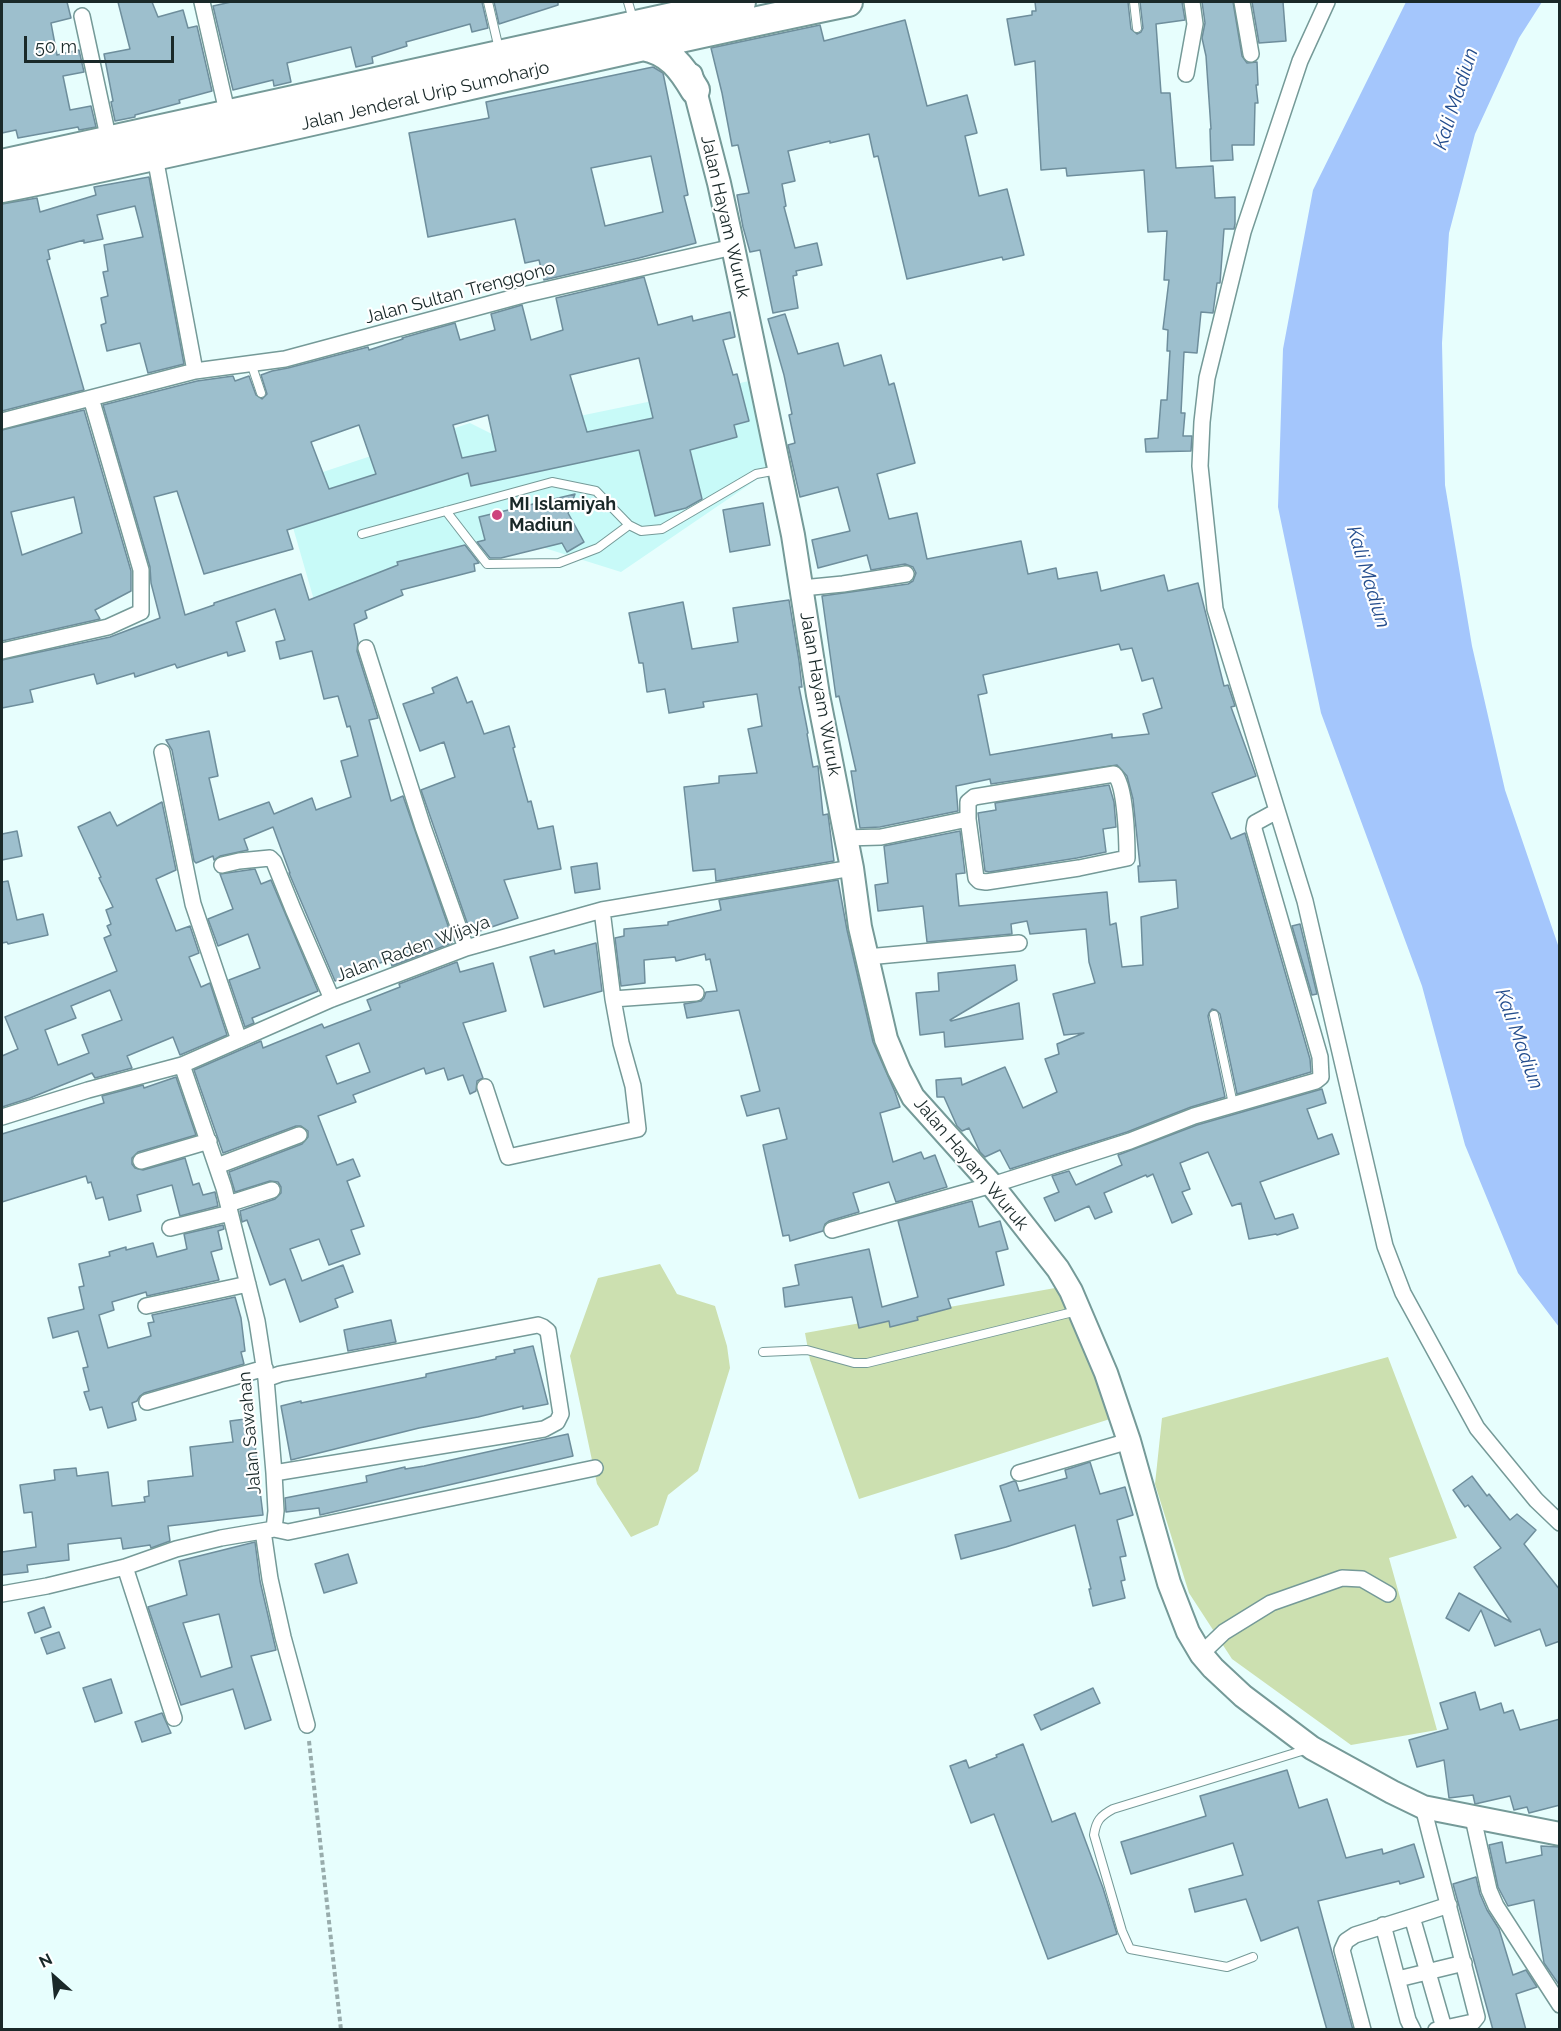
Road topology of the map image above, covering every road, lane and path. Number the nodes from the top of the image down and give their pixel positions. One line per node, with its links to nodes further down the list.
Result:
1 (202, 2): 17 (street)
2 (488, 2): 14 (lane)
3 (741, 2): 11 (highway, Jalan Jenderal Urip Sumoharjo)
4 (848, 2): 11 (highway, Jalan Jenderal Urip Sumoharjo)
5 (1134, 2): 12 (lane)
6 (1192, 2): 15 (street)
7 (1242, 2): 13 (street)
8 (1327, 2): 37 (street)
9 (82, 16): 18 (street)
10 (636, 25): 11 (highway, Jalan Jenderal Urip Sumoharjo); 14 (highway, Jalan Jenderal Urip Sumoharjo); 16 (highway); 19 (highway, Jalan Jenderal Urip Sumoharjo)
11 (679, 26): 16 (main road, Jalan Hayam Wuruk)
12 (1137, 28)
13 (1251, 54)
14 (500, 56): 17 (highway, Jalan Jenderal Urip Sumoharjo)
15 (1186, 74)
16 (695, 90): 22 (main road, Jalan Hayam Wuruk)
17 (228, 116): 18 (highway, Jalan Jenderal Urip Sumoharjo)
18 (109, 141): 20 (highway, Jalan Jenderal Urip Sumoharjo)
19 (155, 157): 21 (highway, Jalan Jenderal Urip Sumoharjo); 24 (street)
20 (2, 164)
21 (2, 188)
22 (733, 247): 23 (street, Jalan Sultan Trenggono); 28 (main road, Jalan Hayam Wuruk)
23 (251, 363): 24 (street, Jalan Sultan Trenggono); 25 (lane)
24 (195, 371): 26 (street, Jalan Sultan Trenggono)
25 (261, 393)
26 (91, 398): 27 (street, Jalan Sultan Trenggono); 35 (street)
27 (2, 421)
28 (780, 470): 30 (lane); 33 (main road, Jalan Hayam Wuruk)
29 (446, 511): 30 (lane); 30 (lane); 31 (lane)
30 (629, 525)
31 (362, 534)
32 (906, 574): 33 (street)
33 (802, 588): 39 (main road, Jalan Hayam Wuruk)
34 (366, 648): 44 (street)
35 (2, 651)
36 (162, 752): 50 (street)
37 (1277, 811): 53 (street); 74 (street)
38 (968, 819): 38 (street); 39 (street)
39 (845, 837): 41 (main road, Jalan Hayam Wuruk)
40 (222, 865): 47 (street)
41 (852, 868): 42 (street, Jalan Raden Wijaya); 45 (main road, Jalan Hayam Wuruk)
42 (602, 910): 44 (street, Jalan Raden Wijaya); 48 (street)
43 (1019, 943): 45 (street)
44 (466, 948): 47 (street, Jalan Raden Wijaya)
45 (867, 957): 59 (main road, Jalan Hayam Wuruk)
46 (696, 993): 48 (street)
47 (332, 999): 50 (street, Jalan Raden Wijaya)
48 (613, 999): 52 (street)
49 (1214, 1015): 53 (lane)
50 (238, 1040): 51 (street, Jalan Raden Wijaya)
51 (182, 1065): 54 (street, Jalan Raden Wijaya); 56 (street, Jalan Sawahan)
52 (485, 1087)
53 (1233, 1104): 59 (street)
54 (2, 1117)
55 (298, 1135): 58 (street)
56 (209, 1141): 57 (street); 58 (street, Jalan Sawahan)
57 (141, 1161)
58 (217, 1166): 61 (street, Jalan Sawahan)
59 (992, 1185): 63 (street); 66 (main road, Jalan Hayam Wuruk)
60 (272, 1190): 61 (street)
61 (229, 1209): 62 (street); 64 (street, Jalan Sawahan)
62 (170, 1228)
63 (832, 1230)
64 (248, 1284): 65 (street); 68 (street, Jalan Sawahan)
65 (147, 1306)
66 (1078, 1310): 67 (lane); 70 (main road, Jalan Hayam Wuruk)
67 (763, 1352)
68 (266, 1373): 69 (street); 72 (street, Jalan Sawahan); 72 (street)
69 (147, 1402)
70 (1129, 1441): 73 (street); 79 (main road, Jalan Hayam Wuruk)
71 (595, 1468): 75 (street)
72 (274, 1473): 75 (street, Jalan Sawahan)
73 (1019, 1473)
74 (1560, 1523)
75 (268, 1530): 76 (street); 81 (street, Jalan Sawahan)
76 (125, 1567): 77 (street); 80 (street)
77 (2, 1594)
78 (1388, 1594): 79 (street)
79 (1201, 1654): 82 (main road, Jalan Hayam Wuruk)
80 (174, 1718)
81 (307, 1725): 95 (path)
82 (1312, 1748): 83 (main road, Jalan Hayam Wuruk); 89 (lane)
83 (1423, 1807): 84 (main road, Jalan Hayam Wuruk); 86 (street)
84 (1473, 1818): 85 (main road, Jalan Hayam Wuruk); 93 (street)
85 (1560, 1834)
86 (1449, 1905): 87 (street); 90 (street)
87 (1412, 1917): 88 (street); 91 (street)
88 (1383, 1925): 92 (street); 96 (street)
89 (1253, 1957)
90 (1464, 1963): 91 (street); 94 (street)
91 (1429, 1971): 92 (street); 94 (street)
92 (1398, 1979): 97 (street)
93 (1560, 2005)
94 (1440, 2029)
95 (341, 2030)
96 (1364, 2030)
97 (1413, 2030)

